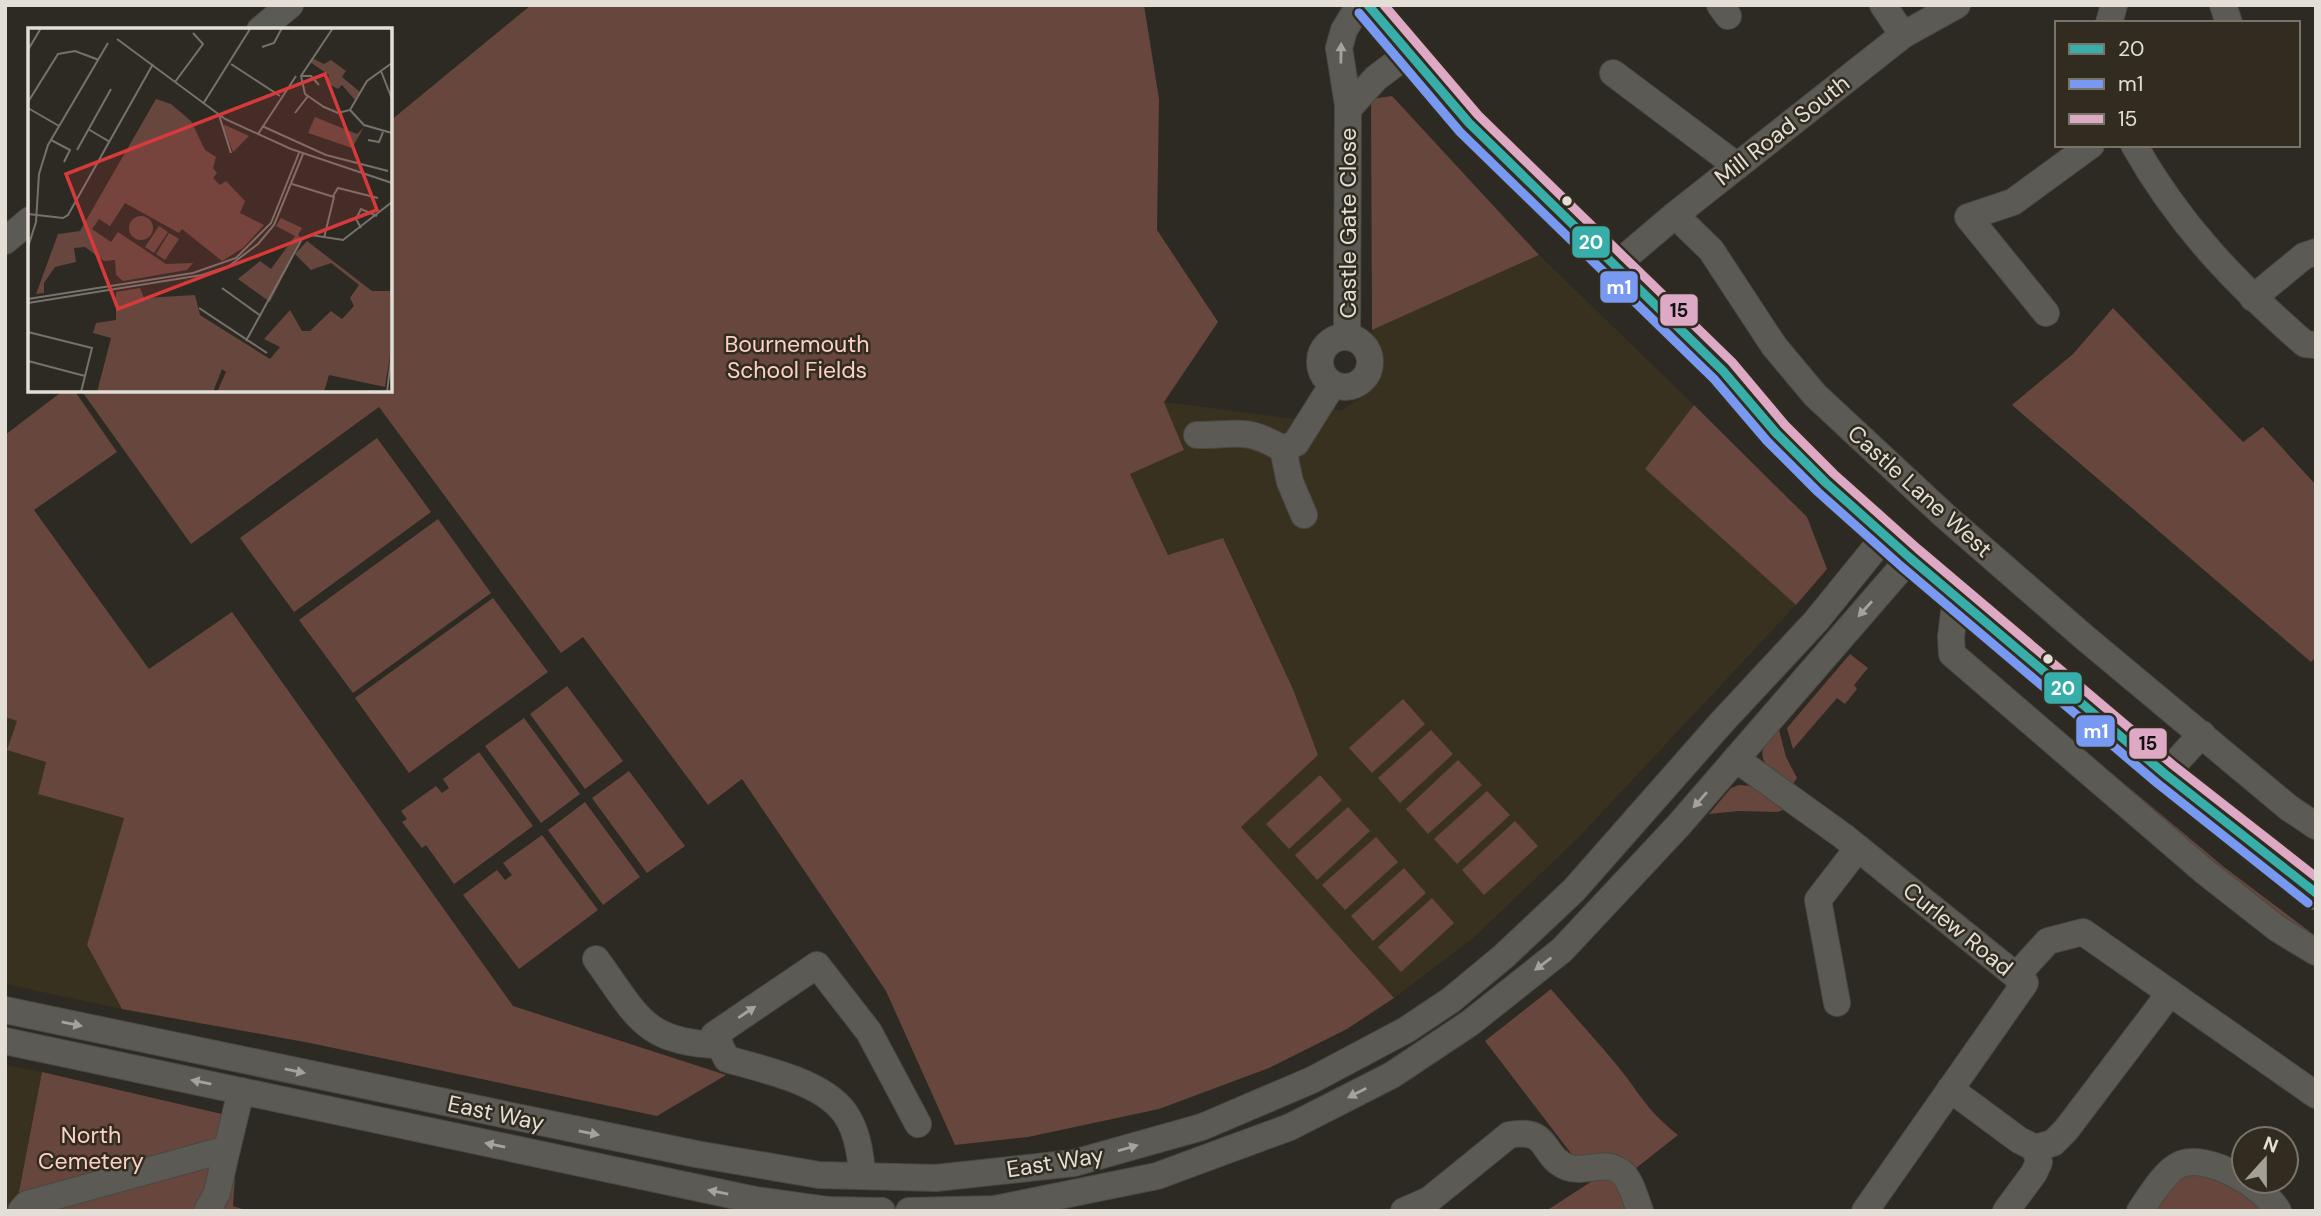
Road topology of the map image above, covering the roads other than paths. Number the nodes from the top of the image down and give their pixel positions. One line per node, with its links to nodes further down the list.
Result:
1 (290, 5): 5 (street)
2 (1367, 5): 7 (main road); 9 (street, Castle Gate Close, one-way to 2)
3 (1883, 5): 6 (street)
4 (1957, 5): 6 (street, Mill Road South)
5 (262, 28)
6 (1903, 35): 12 (street, Mill Road South)
7 (1408, 54): 9 (street, Castle Gate Close); 17 (main road)
8 (1613, 73): 12 (street)
9 (1348, 109): 20 (street, Castle Gate Close)
10 (2088, 147): 19 (street)
11 (2135, 147): 18 (street)
12 (1737, 166): 13 (street, Mill Road South)
13 (1675, 215): 17 (street, Mill Road South); 31 (street, Castle Lane West)
14 (28, 222): 15 (street)
15 (5, 240)
16 (2316, 251): 18 (street)
17 (1615, 266): 26 (main road)
18 (2253, 298): 21 (street)
19 (2046, 313)
20 (1347, 337): 22 (street, Castle Gate Close); 22 (street, Castle Gate Close)
21 (2316, 345)
22 (1333, 384): 24 (street)
23 (1197, 435): 24 (street)
24 (1283, 449): 25 (street)
25 (1304, 515)
26 (1885, 536): 27 (main road); 29 (street, East Way)
27 (1910, 558): 28 (main road); 30 (street, East Way, one-way to 30)
28 (1956, 597): 33 (main road); 39 (street)
29 (1816, 621): 30 (street); 37 (street, East Way)
30 (1838, 639): 32 (street, East Way)
31 (2202, 734): 33 (street); 34 (street, Castle Lane West)
32 (1736, 759): 35 (street, Curlew Road); 38 (street, East Way, one-way to 38)
33 (2165, 774): 36 (main road)
34 (2316, 826)
35 (1858, 848): 41 (street, Curlew Road); 43 (street)
36 (2316, 893)
37 (1562, 901): 38 (street); 45 (street, East Way)
38 (1585, 926): 48 (street, East Way, one-way to 48)
39 (2316, 952)
40 (596, 959): 49 (street)
41 (2016, 976): 42 (street); 51 (street, Curlew Road)
42 (2170, 993): 53 (street); 55 (street)
43 (1837, 1003)
44 (5, 1010): 47 (street, East Way, one-way to 47)
45 (1424, 1018): 48 (street); 59 (street, East Way, one-way to 45)
46 (5, 1041): 50 (street, East Way)
47 (176, 1046): 50 (street); 57 (street, East Way, one-way to 57)
48 (1436, 1046): 66 (street, East Way, one-way to 66)
49 (723, 1052): 54 (street, one-way to 54); 58 (street)
50 (171, 1076): 52 (street, East Way, one-way to 50)
51 (1950, 1089): 55 (street); 69 (street, Curlew Road)
52 (241, 1091): 56 (street); 61 (street, East Way, one-way to 52)
53 (2316, 1095)
54 (918, 1124)
55 (2035, 1148): 70 (street)
56 (227, 1149): 60 (street); 63 (street)
57 (797, 1171): 58 (street, East Way); 61 (street)
58 (862, 1176): 59 (street, East Way)
59 (936, 1178): 66 (street)
60 (213, 1205)
61 (795, 1205): 62 (street, East Way)
62 (866, 1210): 64 (street, East Way)
63 (21, 1211)
64 (882, 1211)
65 (909, 1211): 66 (street, East Way)
66 (937, 1211)
67 (1404, 1211): 68 (street)
68 (1640, 1211)
69 (1865, 1211)
70 (2006, 1211)
71 (2140, 1211): 72 (street)
72 (2277, 1211)

